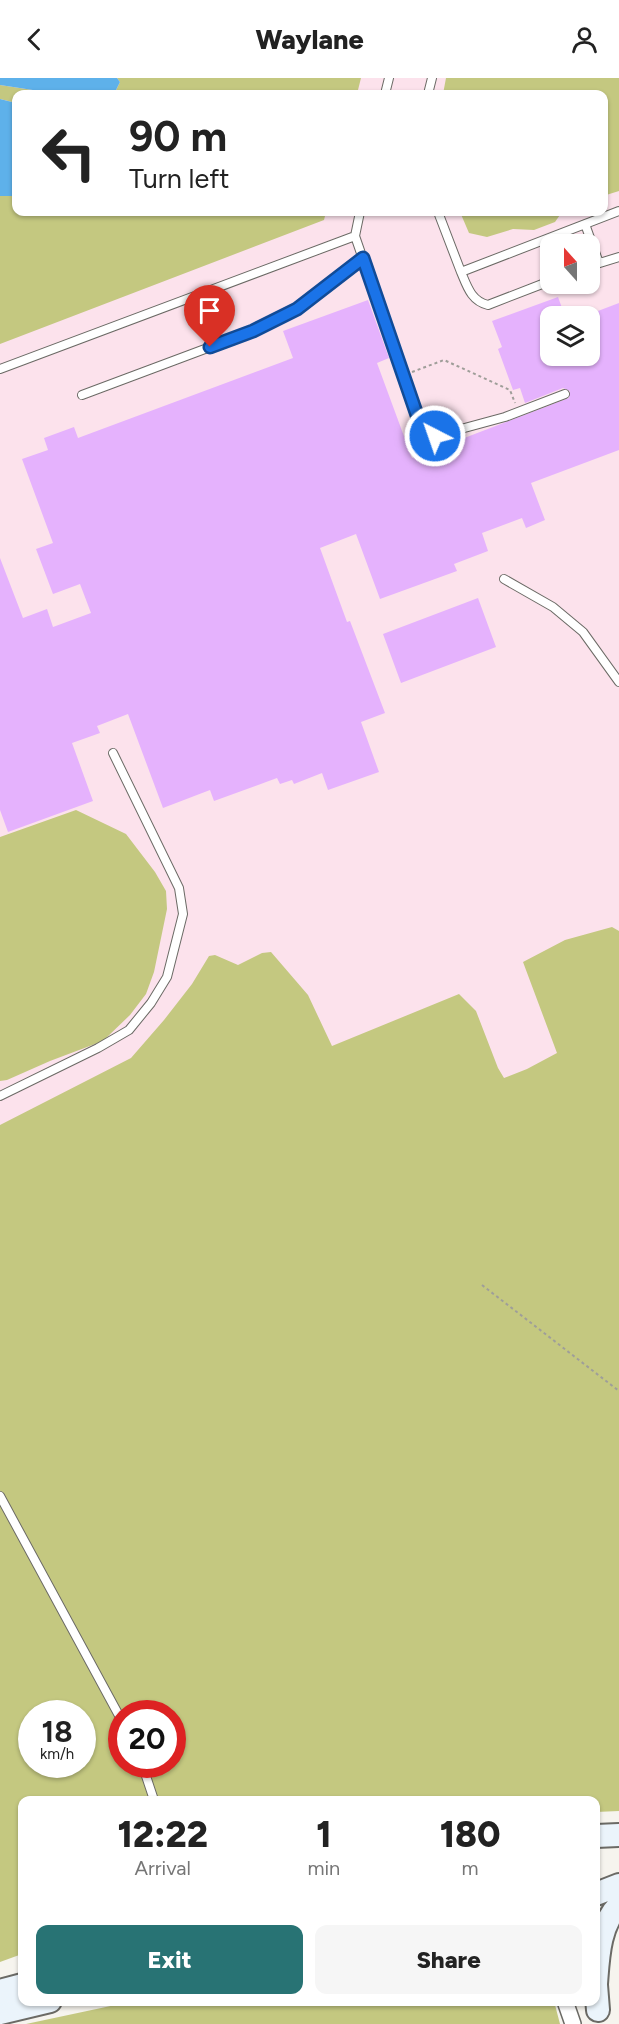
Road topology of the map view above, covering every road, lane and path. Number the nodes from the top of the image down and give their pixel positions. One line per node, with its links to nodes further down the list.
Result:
1 (359, 216): 6 (lane)
2 (440, 216): 10 (lane)
3 (608, 216): 4 (lane)
4 (585, 224): 5 (lane); 10 (lane)
5 (589, 234)
6 (355, 236): 8 (lane); 12 (lane)
7 (619, 257): 9 (lane)
8 (363, 258): 13 (lane); 15 (lane)
9 (600, 262)
10 (461, 272): 11 (lane)
11 (540, 285)
12 (0, 369)
13 (404, 376): 16 (path); 16 (lane)
14 (565, 394): 16 (lane)
15 (82, 395)
16 (518, 412)
17 (504, 579): 18 (lane)
18 (619, 682)
19 (113, 753): 20 (lane)
20 (0, 1096)
21 (482, 1285): 22 (path)
22 (619, 1391)
23 (0, 1496): 24 (lane)
24 (111, 1700)
25 (147, 1778): 26 (lane)
26 (153, 1796)
27 (619, 1835): 28 (main road)
28 (600, 1836)
29 (619, 1885): 30 (main road)
30 (600, 1892)
31 (619, 1905): 32 (main road)
32 (600, 1942)
33 (18, 1986): 34 (main road)
34 (0, 1991)
35 (29, 2006): 37 (main road)
36 (567, 2006): 38 (street)
37 (0, 2013)
38 (573, 2024)

